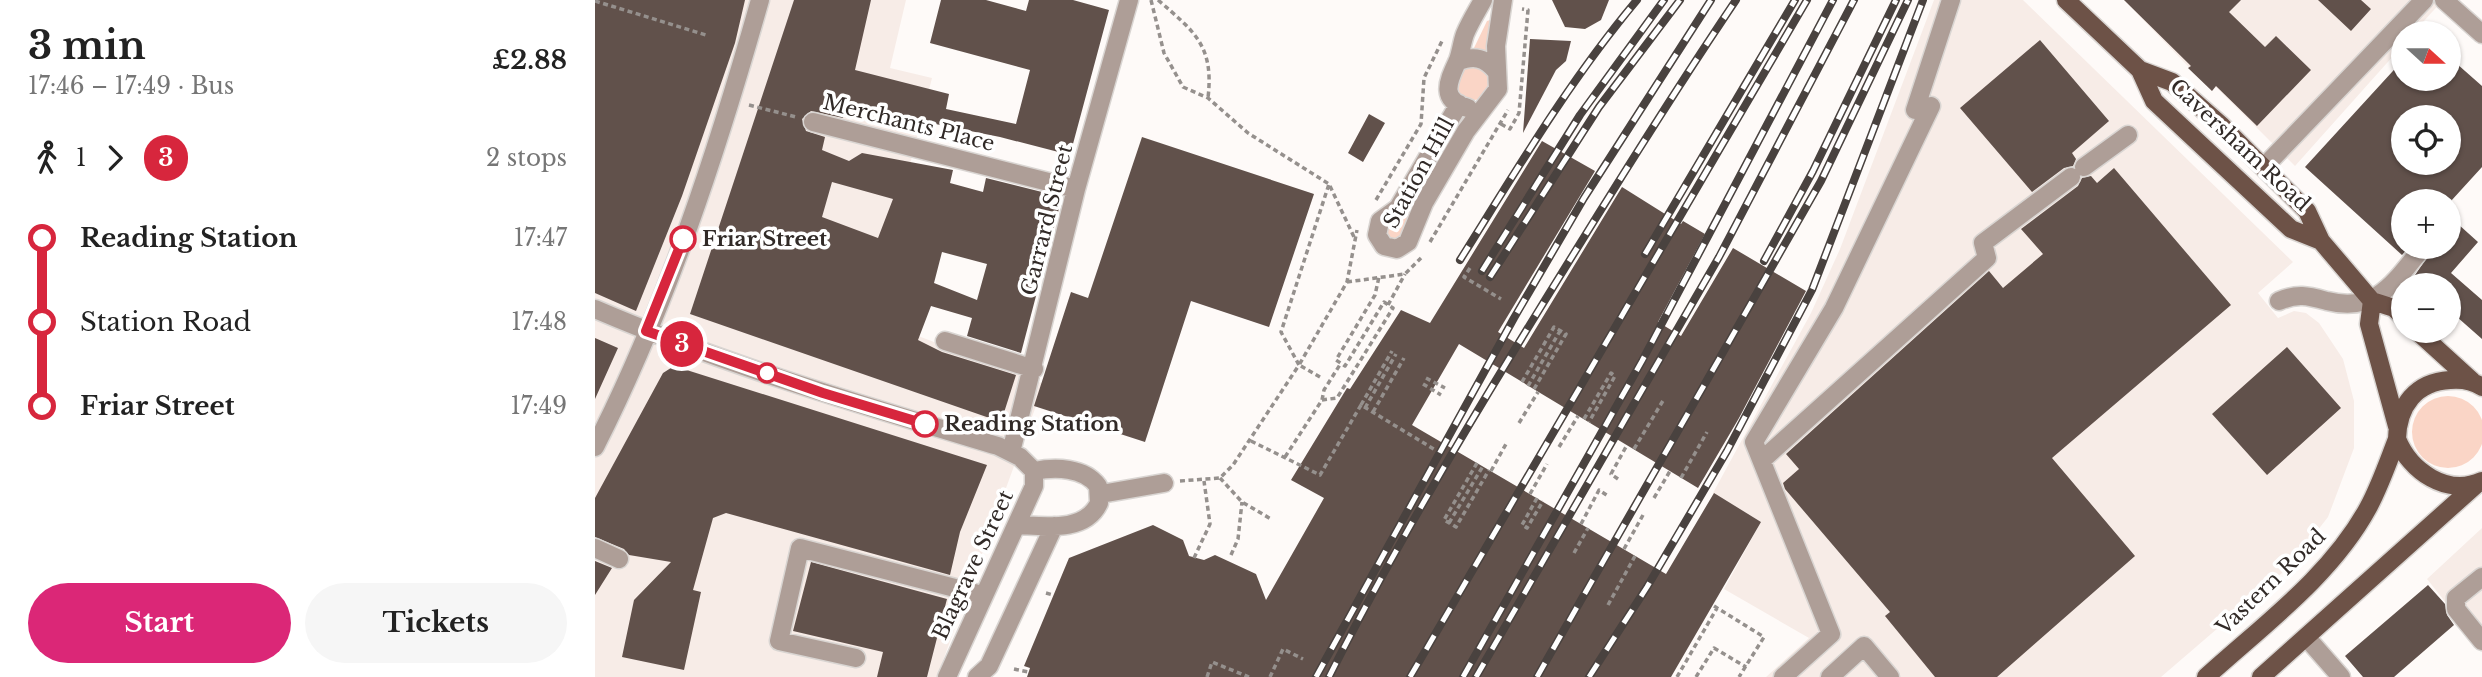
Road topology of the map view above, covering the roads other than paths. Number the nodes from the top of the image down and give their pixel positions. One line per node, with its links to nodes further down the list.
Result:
1 (760, 0): 25 (street)
2 (1129, 0): 18 (street, Garrard Street)
3 (1483, 0): 10 (street, Station Hill)
4 (1503, 0): 12 (street, Station Hill)
5 (1951, 0): 33 (street)
6 (2066, 0): 11 (main road, Caversham Road)
7 (2424, 0): 17 (street)
8 (2444, 0): 9 (street)
9 (2482, 34)
10 (1457, 62): 12 (street); 14 (street, Station Hill)
11 (2140, 70): 17 (main road, Caversham Road); 19 (main road, Caversham Road)
12 (1496, 71): 13 (street, Station Hill)
13 (1488, 103): 14 (street, Station Hill); 14 (street, Station Hill)
14 (1459, 104)
15 (813, 122): 18 (street, Merchants Place)
16 (2128, 135): 33 (street)
17 (2264, 167): 19 (main road, Caversham Road)
18 (1076, 189): 28 (street, Garrard Street)
19 (2321, 241): 22 (main road, Caversham Road)
20 (2413, 259): 22 (street)
21 (2279, 301): 22 (street)
22 (2372, 301): 23 (main road, Caversham Road); 30 (main road)
23 (2391, 307)
24 (595, 309): 25 (street)
25 (646, 331): 31 (street); 32 (street)
26 (945, 341): 28 (street)
27 (2431, 343): 29 (main road)
28 (1034, 369): 32 (street, Garrard Street)
29 (2479, 385): 30 (main road, Vastern Road)
30 (2397, 432): 35 (main road); 52 (main road, Vastern Road)
31 (595, 447)
32 (1011, 452): 34 (street)
33 (1762, 460): 49 (street)
34 (1034, 471): 37 (street); 38 (street, Blagrave Street)
35 (2480, 482): 44 (main road)
36 (1164, 483): 37 (street)
37 (1101, 494): 39 (street)
38 (1017, 525): 39 (street); 43 (street, Blagrave Street)
39 (1054, 526): 48 (street)
40 (595, 548): 41 (street)
41 (619, 559)
42 (2482, 577): 45 (street)
43 (982, 595): 46 (street); 47 (street, Blagrave Street)
44 (2307, 638): 53 (main road); 54 (street)
45 (2482, 641)
46 (856, 658)
47 (952, 676)
48 (977, 677)
49 (1783, 677)
50 (1830, 677): 51 (street)
51 (1890, 677)
52 (2206, 677)
53 (2261, 677)
54 (2341, 677)

